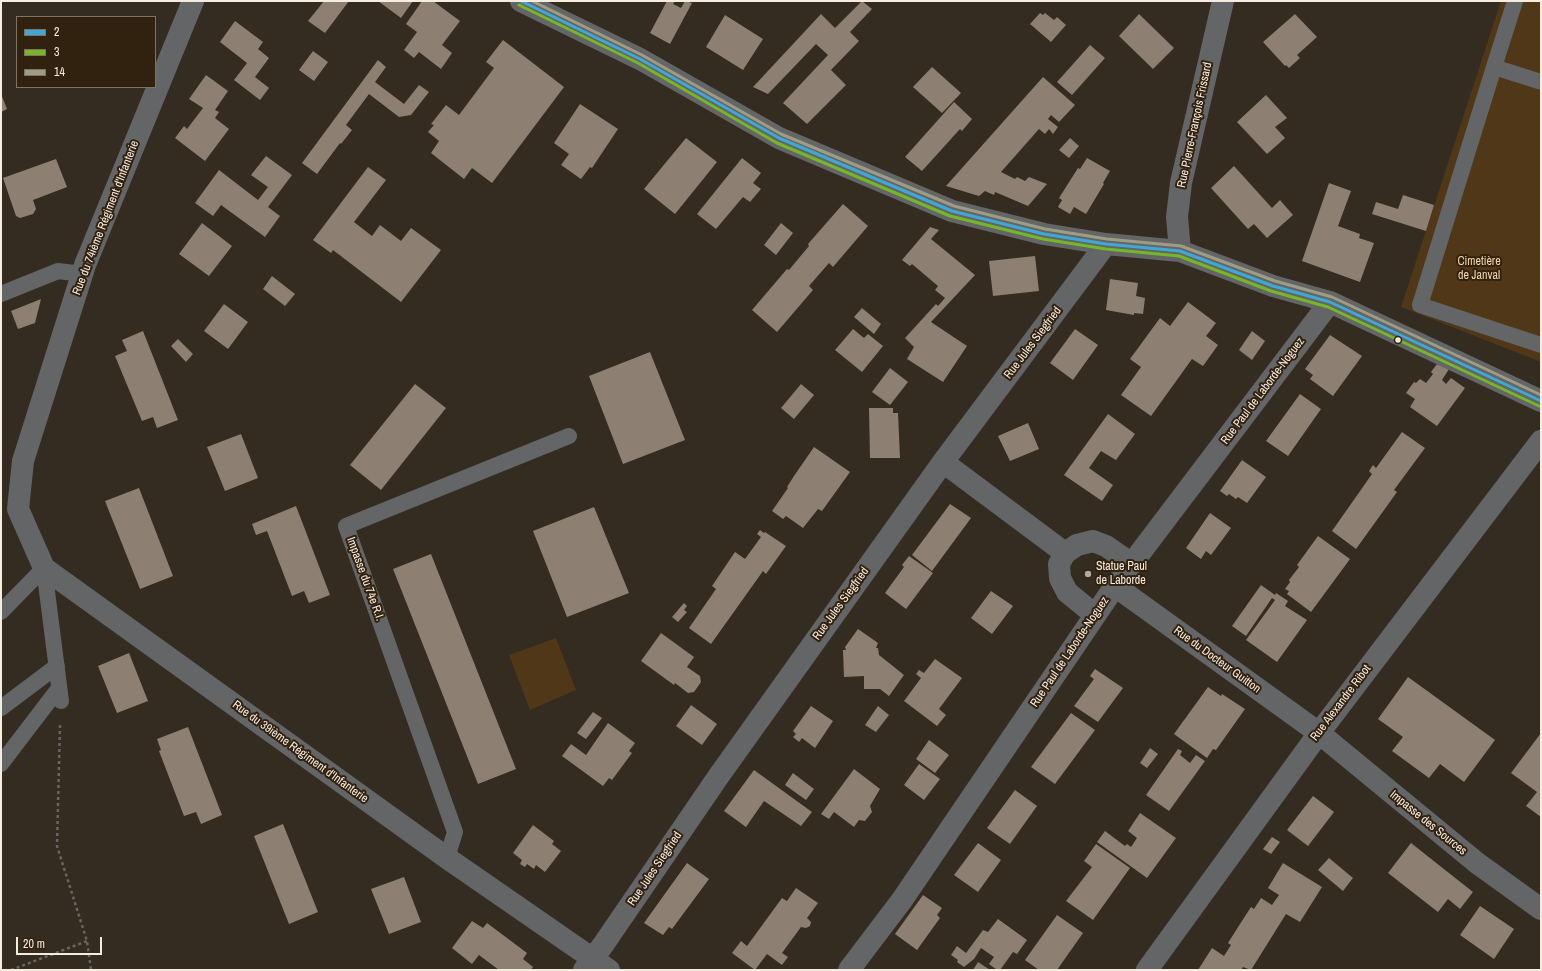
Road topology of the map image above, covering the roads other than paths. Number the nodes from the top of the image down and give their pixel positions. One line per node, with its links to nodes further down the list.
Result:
1 (521, 1): 7 (street)
2 (1223, 1): 8 (street, Rue Pierre-François Frissard)
3 (1515, 1): 5 (lane)
4 (191, 2): 9 (street, Rue du 74ième Régiment d'Infanterie)
5 (1494, 67): 6 (lane); 12 (lane)
6 (1541, 82)
7 (1106, 244): 8 (street); 16 (street, Rue Jules Siegfried)
8 (1180, 251): 11 (street)
9 (83, 274): 10 (lane); 19 (street, Rue du 74ième Régiment d'Infanterie)
10 (1, 294)
11 (1330, 302): 13 (street); 18 (street, Rue Paul de Laborde-Noguez)
12 (1541, 345)
13 (1541, 401)
14 (569, 436): 27 (lane, Impasse du 74e R.I.)
15 (1541, 441): 25 (street, Rue Alexandre Ribot)
16 (943, 462): 17 (street); 29 (street, Rue Jules Siegfried)
17 (1065, 552): 18 (street); 22 (street)
18 (1132, 564): 20 (street, Rue Paul de Laborde-Noguez)
19 (44, 568): 21 (lane); 23 (lane); 27 (street, Rue du 39ième Régiment d'Infanterie)
20 (1115, 586): 22 (street, Rue Paul de Laborde-Noguez); 25 (street, Rue du Docteur Guitton)
21 (1, 612)
22 (1095, 615): 30 (street, Rue Paul de Laborde-Noguez)
23 (56, 666): 24 (lane); 26 (lane)
24 (1, 708)
25 (1319, 733): 28 (street, Impasse des Sources); 31 (street, Rue Alexandre Ribot)
26 (1, 764)
27 (447, 858): 29 (street, Rue du 39ième Régiment d'Infanterie)
28 (1541, 909)
29 (595, 966)
30 (849, 970)
31 (1147, 970)

